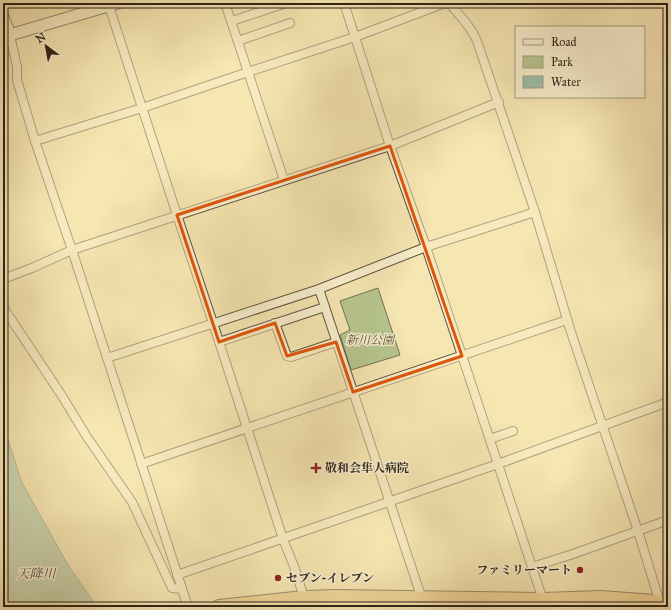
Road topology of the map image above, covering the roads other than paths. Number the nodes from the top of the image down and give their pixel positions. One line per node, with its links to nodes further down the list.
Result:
1 (227, 3): 8 (street)
2 (286, 3): 8 (street)
3 (344, 3): 11 (street)
4 (445, 3): 11 (street)
5 (449, 3): 14 (street)
6 (112, 4): 10 (street); 15 (street)
7 (3, 18): 10 (street)
8 (232, 22): 12 (street)
9 (290, 23): 12 (street)
10 (7, 36): 16 (street)
11 (355, 37): 13 (street); 17 (street)
12 (238, 41): 13 (street)
13 (248, 72): 15 (street); 18 (street)
14 (498, 102): 17 (street); 19 (street)
15 (142, 108): 16 (street); 20 (street)
16 (35, 141): 22 (street)
17 (390, 146): 18 (street); 21 (street)
18 (284, 180): 20 (street)
19 (536, 212): 21 (street); 27 (street)
20 (177, 215): 22 (street); 28 (street)
21 (426, 247): 24 (street); 32 (street)
22 (72, 250): 23 (street); 33 (street)
23 (3, 279)
24 (319, 288): 26 (street); 28 (street)
25 (3, 307): 48 (street)
26 (325, 307): 29 (street); 31 (street)
27 (567, 320): 32 (street); 36 (street)
28 (213, 323): 30 (street); 33 (street)
29 (275, 323): 30 (street); 31 (street)
30 (219, 342): 37 (street)
31 (336, 342): 34 (street)
32 (462, 356): 34 (street); 39 (street)
33 (107, 358): 40 (street)
34 (353, 392): 37 (street); 42 (street)
35 (668, 402): 36 (street)
36 (603, 426): 41 (street); 44 (street)
37 (247, 428): 40 (street); 45 (street)
38 (513, 431): 39 (street)
39 (490, 439): 41 (street)
40 (141, 464): 47 (street)
41 (498, 464): 42 (street); 46 (street)
42 (390, 502): 45 (street); 52 (street)
43 (668, 520): 44 (street)
44 (638, 531): 46 (street); 53 (street)
45 (283, 539): 47 (street); 49 (street)
46 (532, 567): 50 (street)
47 (177, 576): 48 (street)
48 (182, 589): 56 (street)
49 (304, 598): 51 (highway); 57 (highway)
50 (543, 600): 52 (highway); 53 (highway)
51 (374, 601): 52 (highway); 58 (street); 59 (street)
52 (422, 603): 54 (street)
53 (664, 603)
54 (458, 605): 55 (street)
55 (510, 606): 60 (street)
56 (188, 607)
57 (219, 607)
58 (357, 607)
59 (394, 607)
60 (566, 607)

